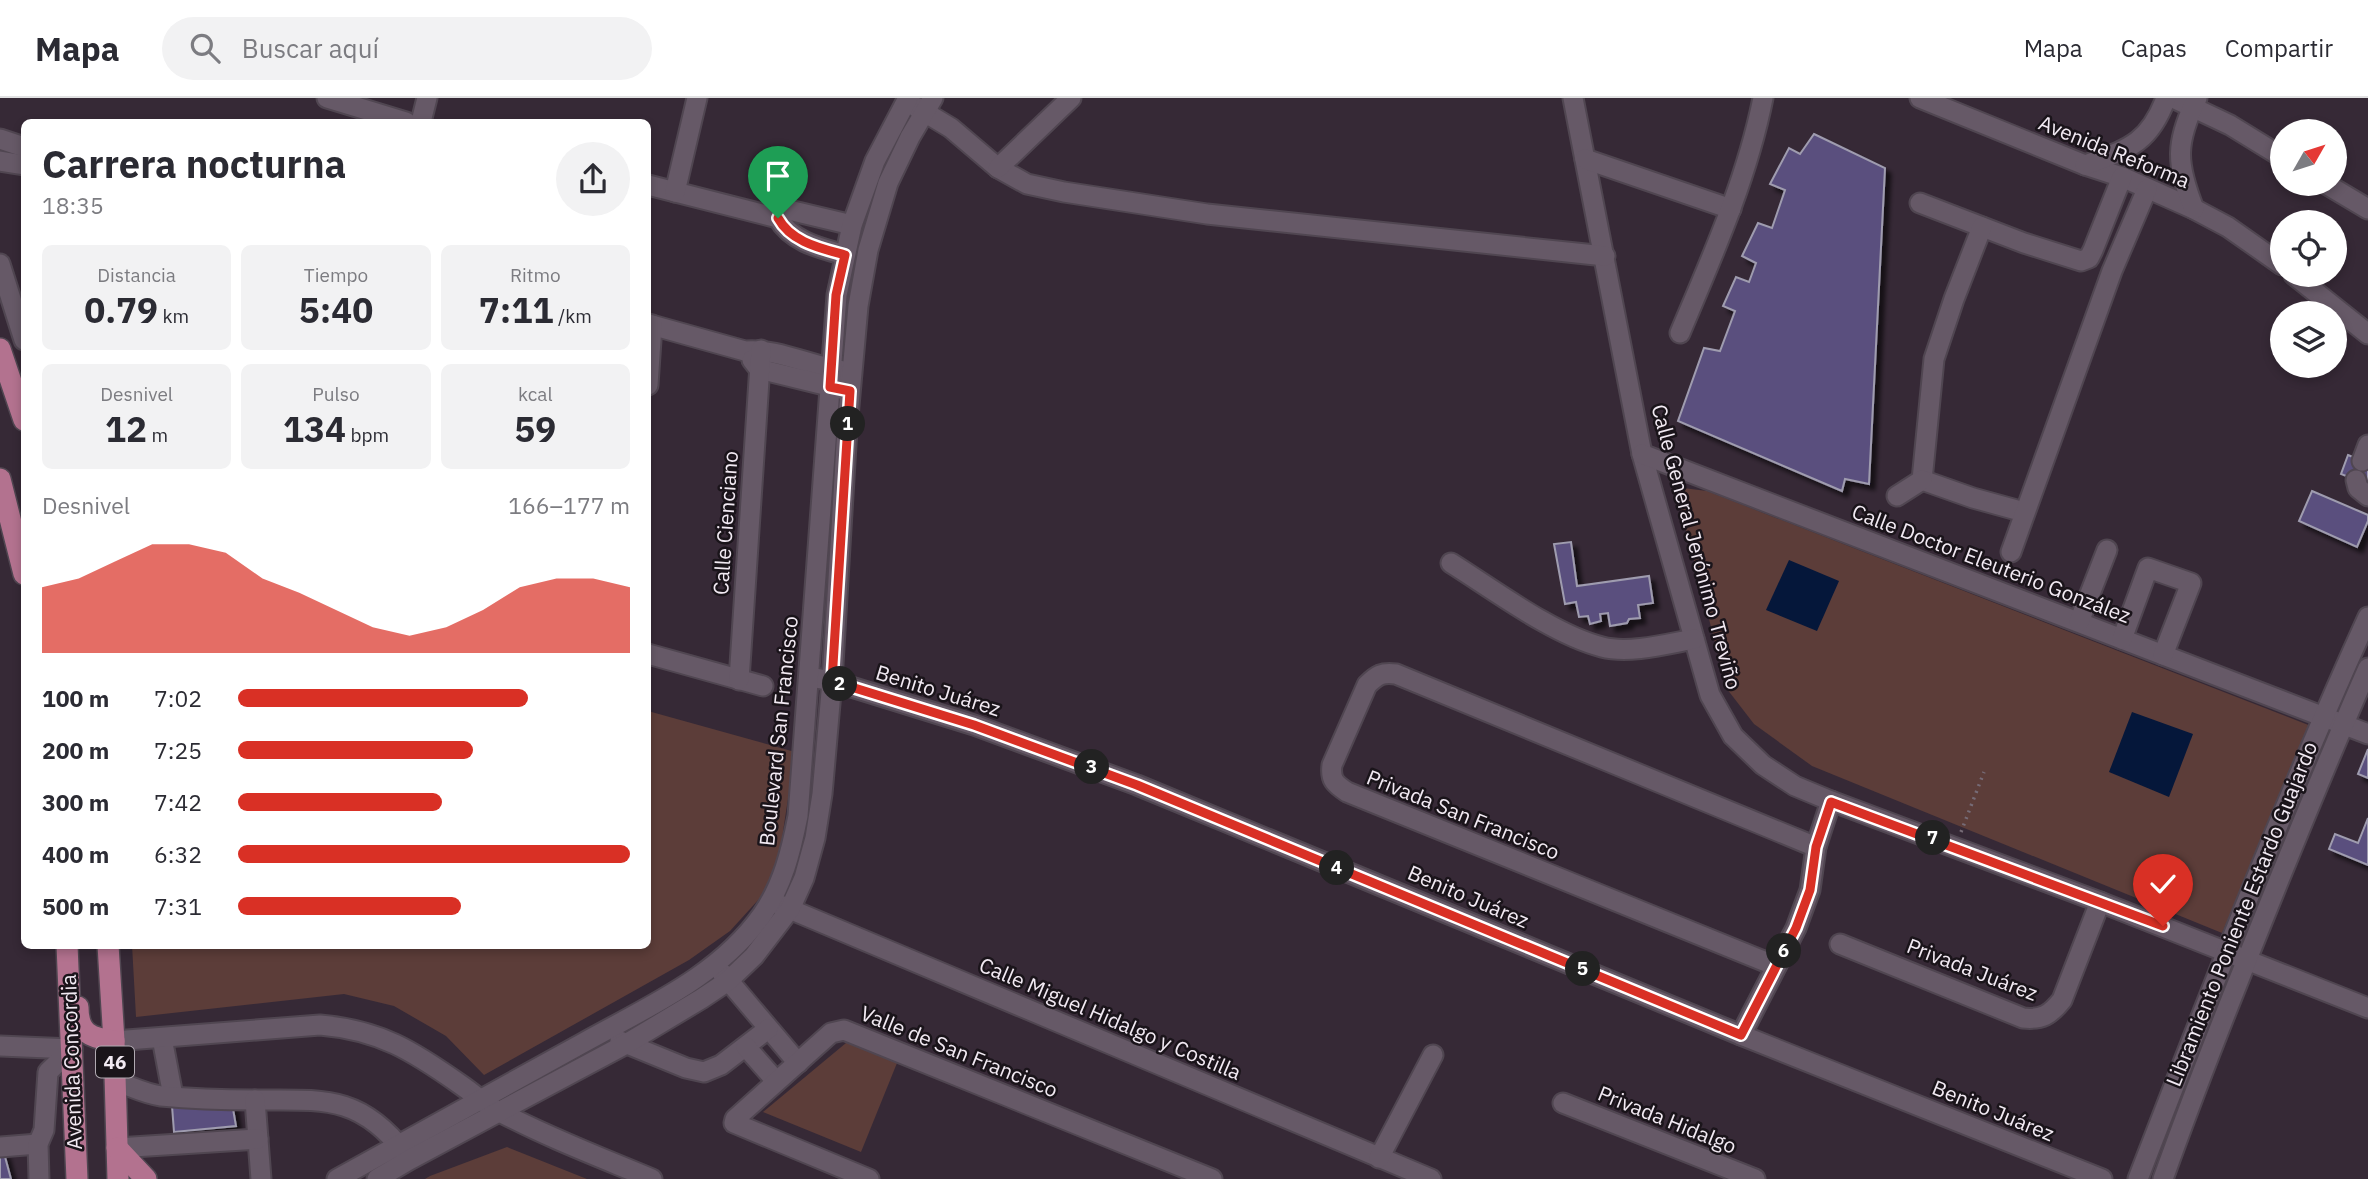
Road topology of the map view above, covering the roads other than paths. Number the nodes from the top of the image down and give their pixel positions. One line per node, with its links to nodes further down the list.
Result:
1 (327, 98): 13 (street)
2 (427, 98): 14 (street)
3 (697, 98): 26 (street)
4 (1071, 98): 22 (street)
5 (1573, 98): 18 (street, Calle General Jerónimo Treviño)
6 (1763, 98): 29 (street)
7 (1920, 98): 21 (street, Avenida Reforma)
8 (2166, 98): 21 (street)
9 (2173, 98): 11 (street)
10 (906, 100): 12 (street); 33 (street, Boulevard San Francisco)
11 (2195, 102): 17 (street); 30 (street)
12 (929, 105): 22 (street); 47 (street, Boulevard San Francisco)
13 (396, 119)
14 (422, 119)
15 (0, 139): 16 (street)
16 (21, 146)
17 (2270, 150)
18 (1585, 159): 29 (street); 36 (street, Calle General Jerónimo Treviño)
19 (0, 161): 20 (street)
20 (21, 164)
21 (2085, 165): 23 (street, Avenida Reforma)
22 (998, 168): 36 (street)
23 (2122, 177): 25 (street, Avenida Reforma); 34 (street)
24 (651, 186): 26 (street)
25 (2147, 189): 30 (street, Avenida Reforma); 55 (street)
26 (675, 192): 32 (street)
27 (2346, 196): 31 (street)
28 (1920, 203): 34 (street)
29 (1731, 209): 42 (street)
30 (2194, 209): 37 (street, Avenida Reforma)
31 (2368, 209)
32 (778, 218): 33 (street); 35 (street)
33 (852, 225): 35 (street, Boulevard San Francisco)
34 (1982, 227): 52 (street)
35 (845, 255): 46 (street, Boulevard San Francisco)
36 (1605, 256): 49 (street, Calle General Jerónimo Treviño)
37 (2270, 257)
38 (0, 264): 41 (street)
39 (2309, 287): 43 (street)
40 (651, 325): 45 (street)
41 (21, 330)
42 (1679, 333)
43 (2368, 334)
44 (0, 349): 48 (main road)
45 (755, 357): 46 (street); 68 (street, Calle Cienciano)
46 (830, 378): 47 (street); 67 (street, Boulevard San Francisco)
47 (851, 382): 69 (street, Boulevard San Francisco)
48 (21, 411)
49 (1642, 454): 61 (street, Calle Doctor Eleuterio González); 62 (street, Calle General Jerónimo Treviño)
50 (2362, 462): 54 (street)
51 (0, 479): 58 (main road)
52 (1922, 480): 53 (street); 55 (street)
53 (1897, 496)
54 (2368, 496)
55 (2024, 512): 57 (street)
56 (2107, 550): 61 (street)
57 (2011, 551)
58 (21, 562)
59 (1451, 563): 62 (street)
60 (2368, 617): 71 (street, Libramiento Poniente Estardo Guajardo)
61 (2079, 622): 63 (street, Calle Doctor Eleuterio González)
62 (1694, 639): 74 (street, Calle General Jerónimo Treviño)
63 (2122, 639): 65 (street, Calle Doctor Eleuterio González); 65 (street)
64 (651, 655): 68 (street)
65 (2164, 655): 71 (street, Calle Doctor Eleuterio González)
66 (2368, 668): 72 (street, Libramiento Poniente Estardo Guajardo)
67 (810, 677): 69 (street, Benito Juárez); 76 (street, Boulevard San Francisco)
68 (739, 680): 70 (street)
69 (832, 681): 78 (street, Boulevard San Francisco); 91 (street, Benito Juárez)
70 (763, 686)
71 (2323, 716): 72 (street, Calle Doctor Eleuterio González); 83 (street, Libramiento Poniente Estardo Guajardo)
72 (2343, 724): 73 (street); 84 (street, Libramiento Poniente Estardo Guajardo)
73 (2368, 733)
74 (1831, 802): 75 (street); 77 (street, Calle General Jerónimo Treviño)
75 (1816, 847): 86 (street); 86 (street, Privada San Francisco)
76 (771, 901): 78 (street, Calle Miguel Hidalgo y Costilla); 85 (street, Boulevard San Francisco)
77 (2099, 902): 79 (street, Privada Juárez); 83 (street, Calle General Jerónimo Treviño)
78 (790, 909): 87 (street, Boulevard San Francisco); 112 (street, Calle Miguel Hidalgo y Costilla)
79 (1840, 944)
80 (67, 949): 97 (main road, Avenida Concordia / 46)
81 (77, 949): 93 (main road)
82 (107, 949): 93 (main road, Avenida Concordia / 46)
83 (2226, 950): 84 (street, Calle General Jerónimo Treviño); 126 (street, Libramiento Poniente Estardo Guajardo)
84 (2248, 959): 88 (street, Calle General Jerónimo Treviño); 127 (street, Libramiento Poniente Estardo Guajardo)
85 (715, 963): 87 (street); 90 (street, Boulevard San Francisco)
86 (1776, 966): 91 (street)
87 (728, 981): 89 (street); 94 (street, Boulevard San Francisco)
88 (2368, 1008)
89 (768, 1029): 96 (street); 99 (street)
90 (605, 1030): 94 (street); 104 (street, Boulevard San Francisco)
91 (1741, 1035): 125 (street, Benito Juárez)
92 (162, 1038): 93 (street); 102 (street); 104 (street)
93 (114, 1041): 100 (main road, Avenida Concordia / 46)
94 (626, 1044): 96 (street); 106 (street, Boulevard San Francisco)
95 (0, 1046): 97 (street)
96 (746, 1047): 101 (street)
97 (72, 1049): 108 (street); 114 (main road, Avenida Concordia / 46)
98 (1433, 1055): 112 (street)
99 (798, 1063): 101 (street, Valle de San Francisco); 122 (street, Valle de San Francisco)
100 (115, 1081): 102 (street); 110 (main road, Avenida Concordia / 46)
101 (776, 1081): 121 (street, Valle de San Francisco)
102 (173, 1096): 103 (street)
103 (254, 1100): 107 (street); 111 (street)
104 (482, 1100): 106 (street); 111 (street, Boulevard San Francisco)
105 (1563, 1103): 124 (street, Privada Hidalgo)
106 (499, 1112): 111 (street, Boulevard San Francisco); 120 (street)
107 (258, 1139): 110 (street); 117 (street)
108 (38, 1144): 109 (street); 113 (street)
109 (0, 1147)
110 (117, 1148): 115 (main road, Avenida Concordia / 46); 116 (main road)
111 (404, 1152): 118 (street, Boulevard San Francisco); 119 (street, Boulevard San Francisco)
112 (1379, 1157): 123 (street, Calle Miguel Hidalgo y Costilla)
113 (39, 1179)
114 (77, 1179)
115 (118, 1179)
116 (146, 1179)
117 (261, 1179)
118 (337, 1179)
119 (377, 1179)
120 (652, 1179)
121 (869, 1179)
122 (1212, 1179)
123 (1431, 1179)
124 (1755, 1179)
125 (2102, 1179)
126 (2138, 1179)
127 (2163, 1179)

